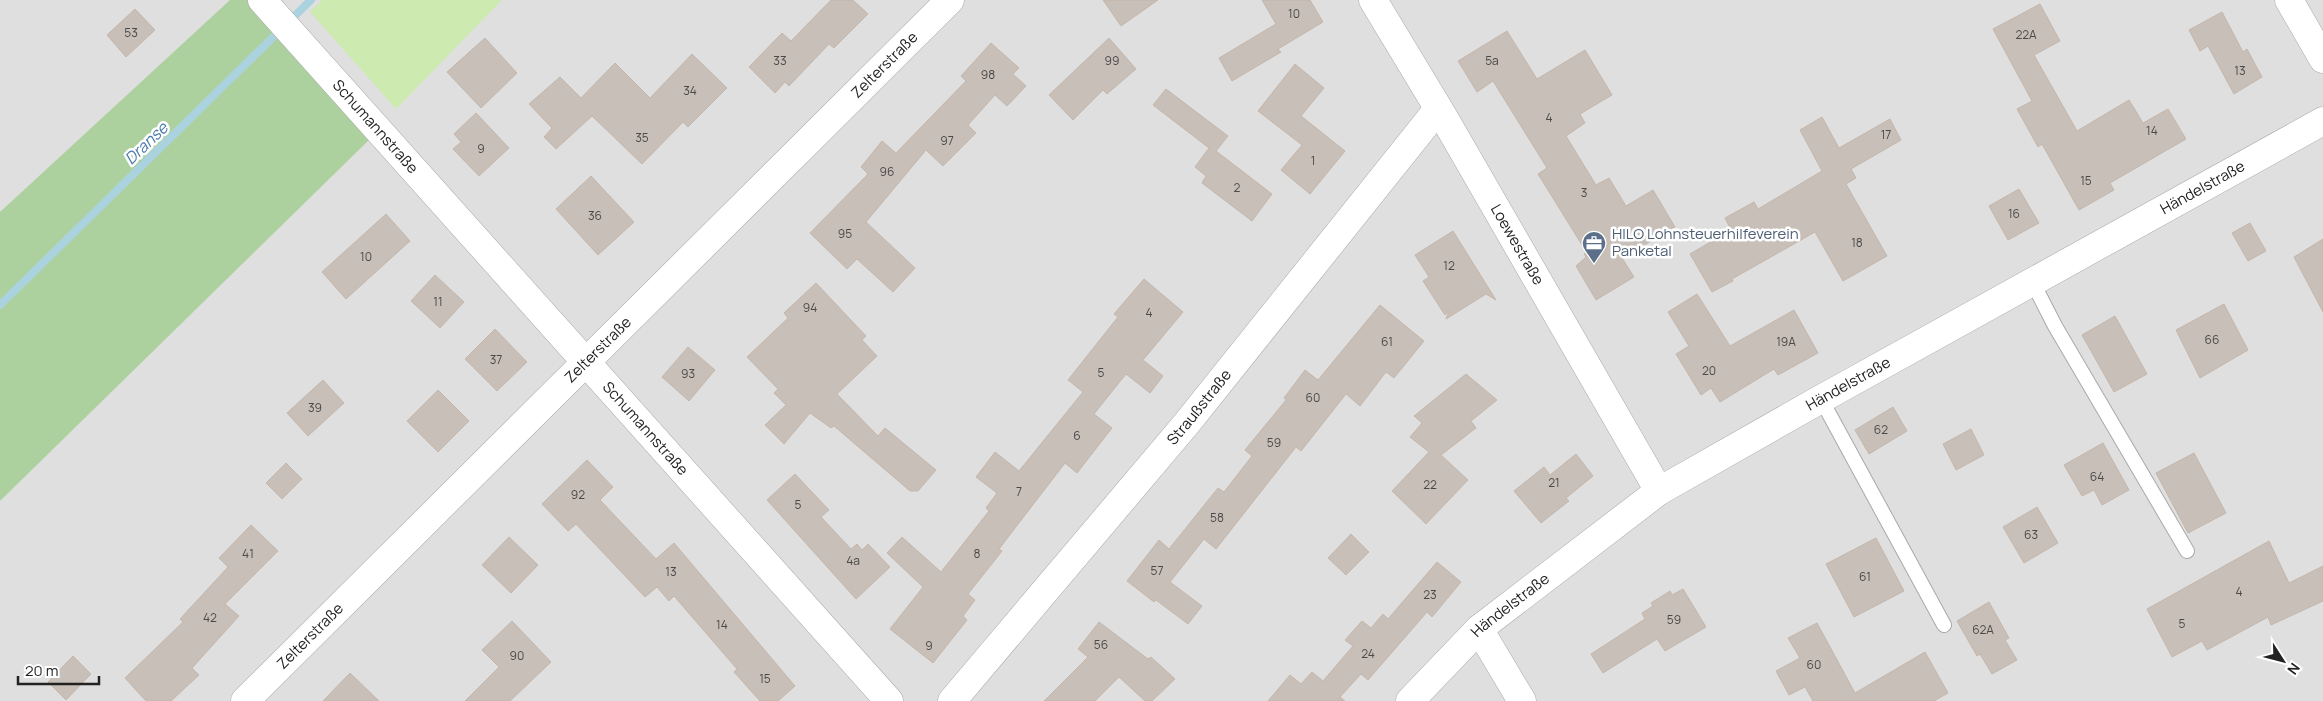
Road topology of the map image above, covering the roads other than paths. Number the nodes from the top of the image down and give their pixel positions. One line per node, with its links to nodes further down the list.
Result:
1 (950, 0): 9 (street, Zelterstraße)
2 (1373, 0): 6 (street, Loewestraße)
3 (2289, 0): 5 (street)
4 (263, 1): 9 (street, Schumannstraße)
5 (2323, 59)
6 (1438, 108): 11 (street, Loewestraße); 17 (street, Straußstraße)
7 (2323, 121): 8 (street, Händelstraße)
8 (2033, 283): 10 (street, Händelstraße); 12 (lane)
9 (586, 362): 15 (street, Zelterstraße); 16 (street, Schumannstraße)
10 (1821, 399): 11 (street, Händelstraße); 13 (lane)
11 (1659, 491): 14 (street, Händelstraße)
12 (2186, 551)
13 (1944, 625)
14 (1478, 629): 18 (street, Händelstraße); 19 (street)
15 (245, 701)
16 (889, 701)
17 (952, 701)
18 (1410, 701)
19 (1522, 701)

